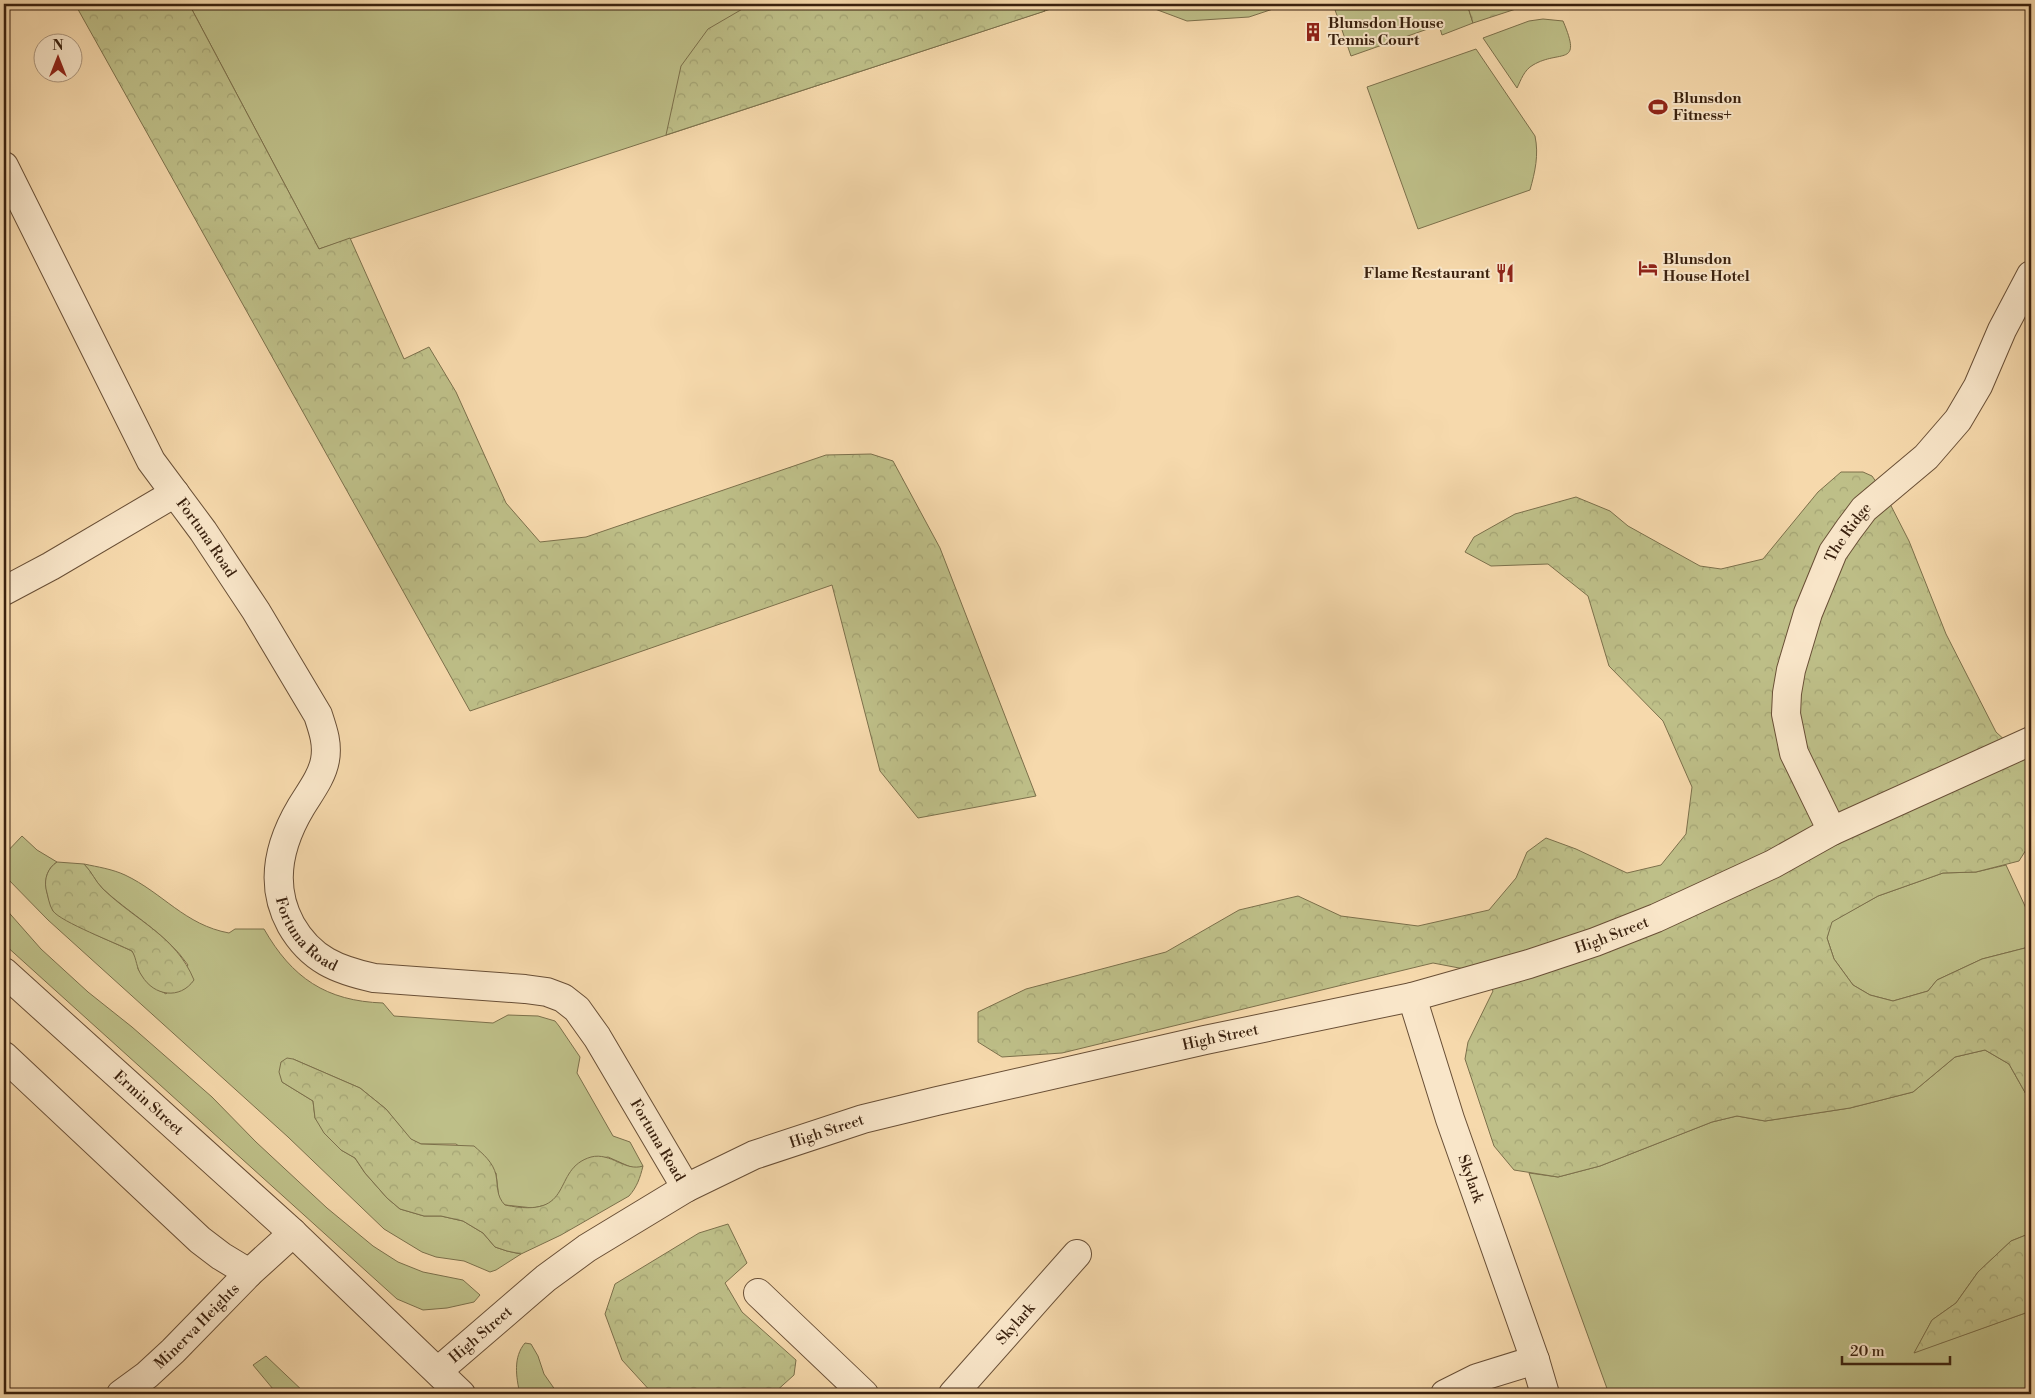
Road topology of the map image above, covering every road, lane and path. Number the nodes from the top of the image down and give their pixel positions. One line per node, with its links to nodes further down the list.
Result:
1 (4, 166): 3 (street, Fortuna Road)
2 (2031, 275): 6 (street, The Ridge)
3 (175, 492): 4 (street, Fortuna Road); 10 (street, Fortuna Road)
4 (4, 591)
5 (2031, 741): 6 (street, High Street)
6 (1832, 830): 8 (street, High Street)
7 (4, 972): 11 (street, Ermin Street)
8 (1412, 997): 10 (street, High Street); 15 (street, Skylark)
9 (4, 1056): 13 (street)
10 (686, 1188): 16 (street, High Street)
11 (293, 1233): 13 (street); 16 (street, Ermin Street)
12 (1077, 1254): 20 (street, Skylark)
13 (248, 1273): 17 (street, Minerva Heights)
14 (758, 1293): 19 (street)
15 (1535, 1360): 21 (street); 22 (street, Skylark)
16 (438, 1371): 18 (street, Ermin Street)
17 (121, 1394)
18 (461, 1394)
19 (864, 1394)
20 (953, 1394)
21 (1445, 1394)
22 (1545, 1394)

